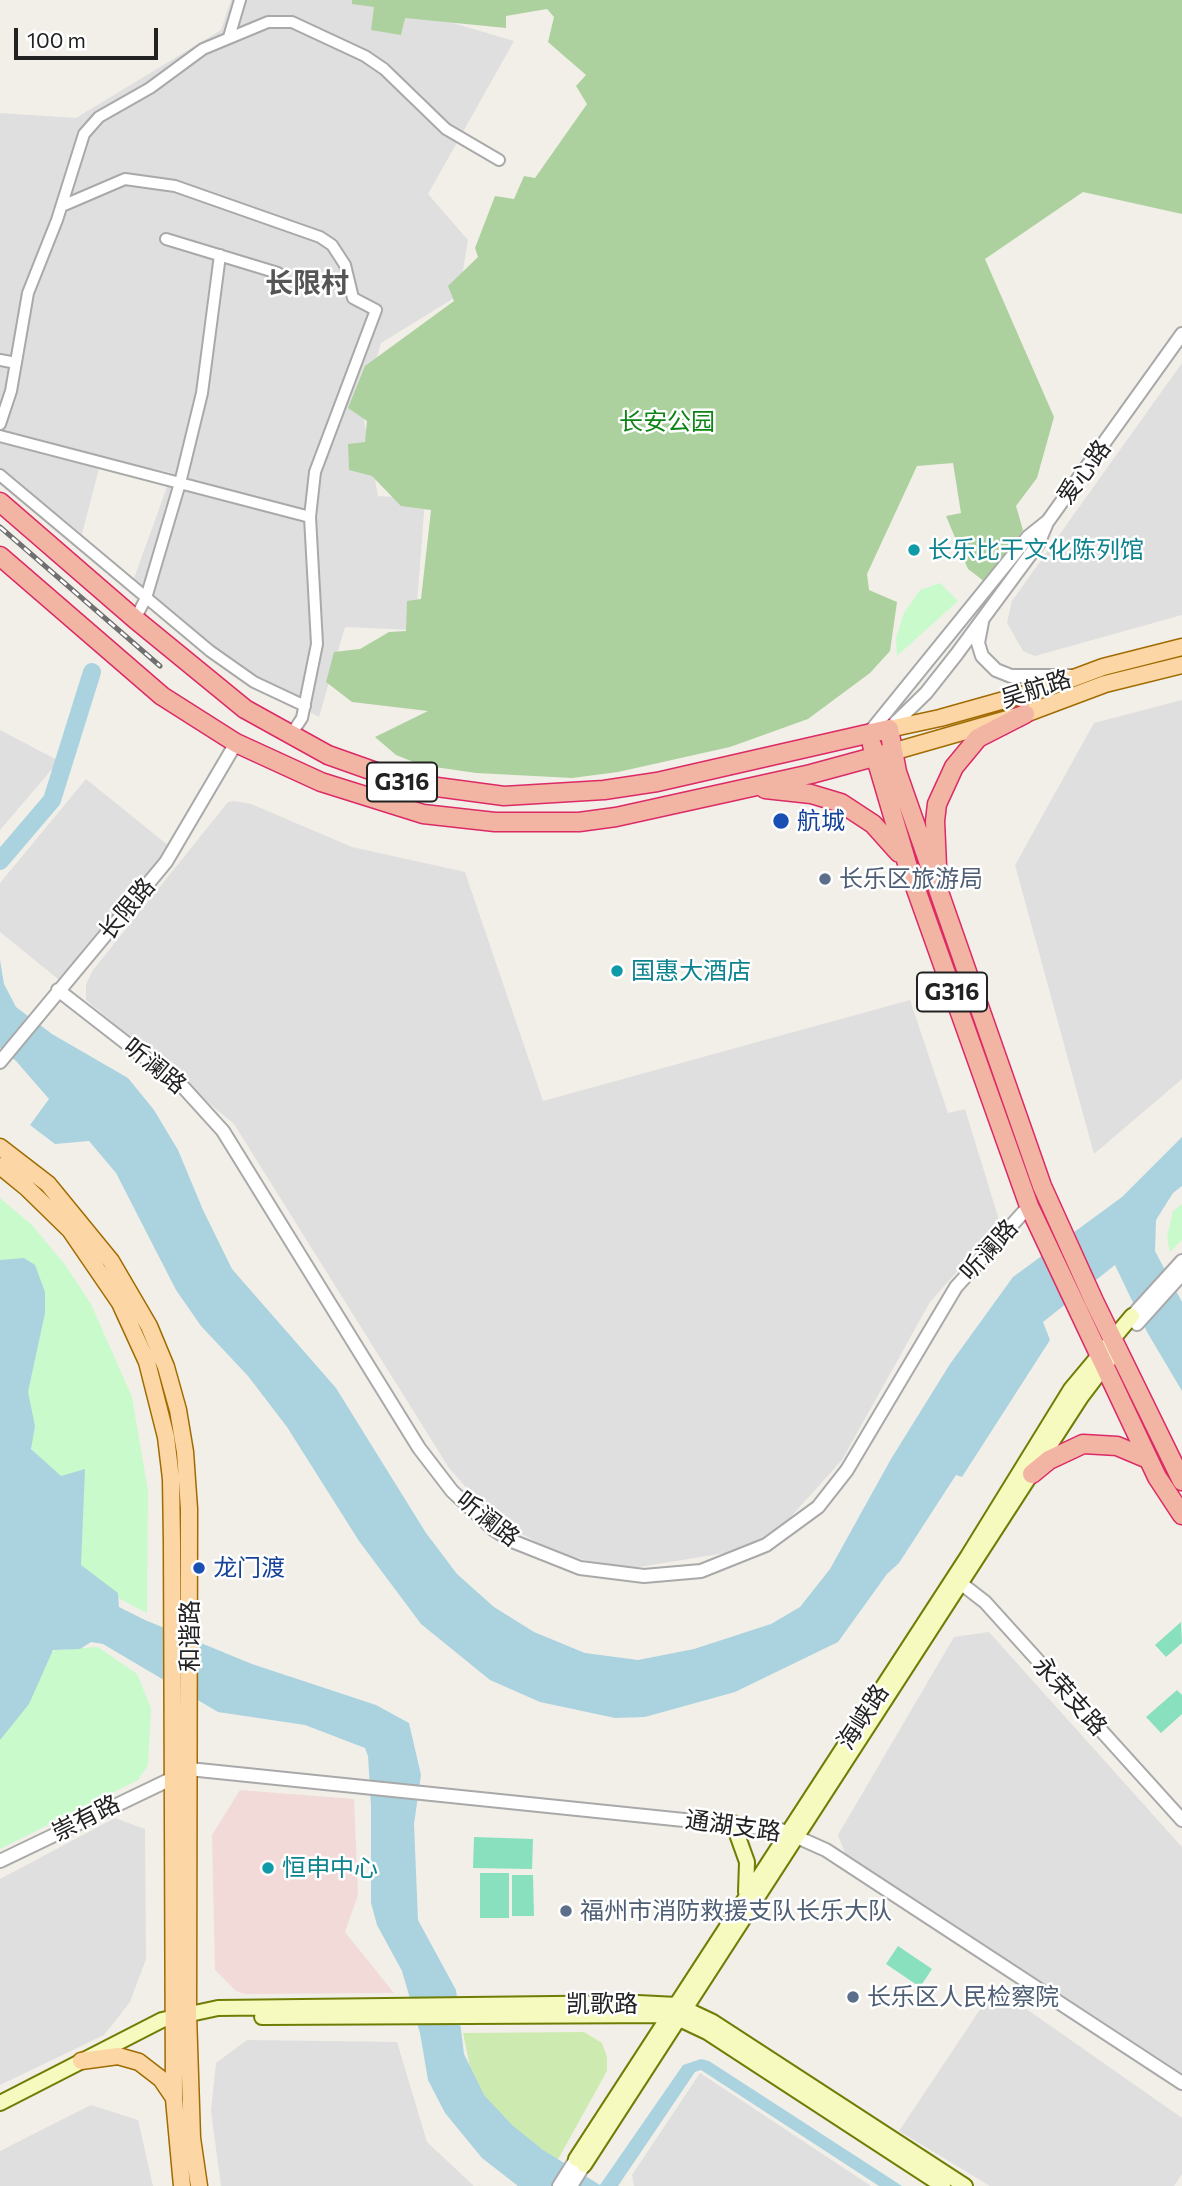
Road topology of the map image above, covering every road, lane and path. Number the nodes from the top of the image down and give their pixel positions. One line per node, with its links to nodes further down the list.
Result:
1 (240, 0): 2 (street)
2 (229, 37): 3 (street); 4 (street)
3 (499, 160)
4 (62, 206): 10 (street); 17 (street)
5 (166, 239): 6 (street)
6 (220, 256): 7 (street); 15 (street)
7 (278, 273)
8 (1182, 334): 18 (street, 爱心路)
9 (0, 360): 10 (street)
10 (16, 363): 11 (street)
11 (6, 390): 12 (street)
12 (0, 424)
13 (0, 436): 15 (street)
14 (0, 475): 20 (street)
15 (180, 483): 17 (street); 20 (street)
16 (0, 502): 22 (highway, G316)
17 (310, 517): 26 (street)
18 (1048, 522): 21 (street); 31 (street, 爱心路)
19 (0, 556): 33 (highway, G316)
20 (146, 598): 22 (street); 26 (street)
21 (984, 617): 25 (street); 30 (street)
22 (135, 619): 32 (highway, G316)
23 (1182, 647): 25 (main road, 吴航路)
24 (1182, 665): 28 (main road, 吴航路)
25 (1079, 675): 27 (main road, 吴航路)
26 (305, 706): 32 (street)
27 (975, 708): 29 (main road); 30 (main road, 吴航路)
28 (1026, 714): 29 (main road, 吴航路); 39 (highway)
29 (980, 727): 35 (main road, 吴航路)
30 (889, 729): 31 (highway, G316); 35 (highway, G316)
31 (870, 732): 34 (highway, G316); 35 (highway, G316)
32 (290, 736): 34 (highway, G316)
33 (236, 743): 37 (highway, G316); 40 (street, 长限路)
34 (803, 748): 36 (highway)
35 (883, 754): 36 (highway, G316); 38 (highway, G316); 39 (highway, G316)
36 (811, 774): 37 (highway, G316)
37 (751, 787): 38 (highway)
38 (908, 867): 44 (highway, G316)
39 (939, 891): 47 (highway, G316)
40 (58, 990): 41 (street, 长限路); 44 (street, 听澜路)
41 (3, 1058)
42 (0, 1147): 54 (main road, 和谐路)
43 (0, 1166): 55 (main road, 和谐路)
44 (1030, 1206): 48 (highway, G316)
45 (1181, 1266): 46 (street, 海峡路)
46 (1134, 1320): 47 (main road, 海峡路)
47 (1114, 1344): 48 (main road, 海峡路); 51 (highway, G316)
48 (1101, 1361): 49 (highway, G316); 50 (main road, 海峡路); 53 (main road, 海峡路)
49 (1148, 1459): 50 (highway); 52 (highway, G316)
50 (1032, 1474): 53 (main road, 海峡路)
51 (1182, 1481)
52 (1182, 1515)
53 (958, 1581): 56 (street, 永荣支路); 58 (main road, 海峡路)
54 (189, 1766): 57 (street, 通湖支路); 62 (main road, 和谐路)
55 (173, 1777): 59 (street, 崇有路); 62 (main road, 和谐路)
56 (1182, 1819)
57 (733, 1823): 58 (street, 通湖支路); 60 (main road)
58 (793, 1835): 60 (main road, 海峡路); 61 (main road, 海峡路); 64 (street, 通湖支路)
59 (0, 1861)
60 (744, 1900): 61 (main road, 海峡路)
61 (678, 2012): 62 (main road, 凯歌路); 67 (main road, 海峡路); 72 (main road, 凯歌路); 73 (main road, 凯歌路)
62 (181, 2015): 63 (main road); 65 (main road, 和谐路); 69 (main road, 和谐路)
63 (81, 2061): 65 (main road); 66 (main road)
64 (1182, 2083)
65 (174, 2099): 68 (main road, 和谐路)
66 (0, 2103)
67 (580, 2162): 70 (street, 海峡路); 71 (street, 海峡路)
68 (182, 2186)
69 (199, 2186)
70 (559, 2186)
71 (571, 2186)
72 (943, 2186)
73 (965, 2186)

